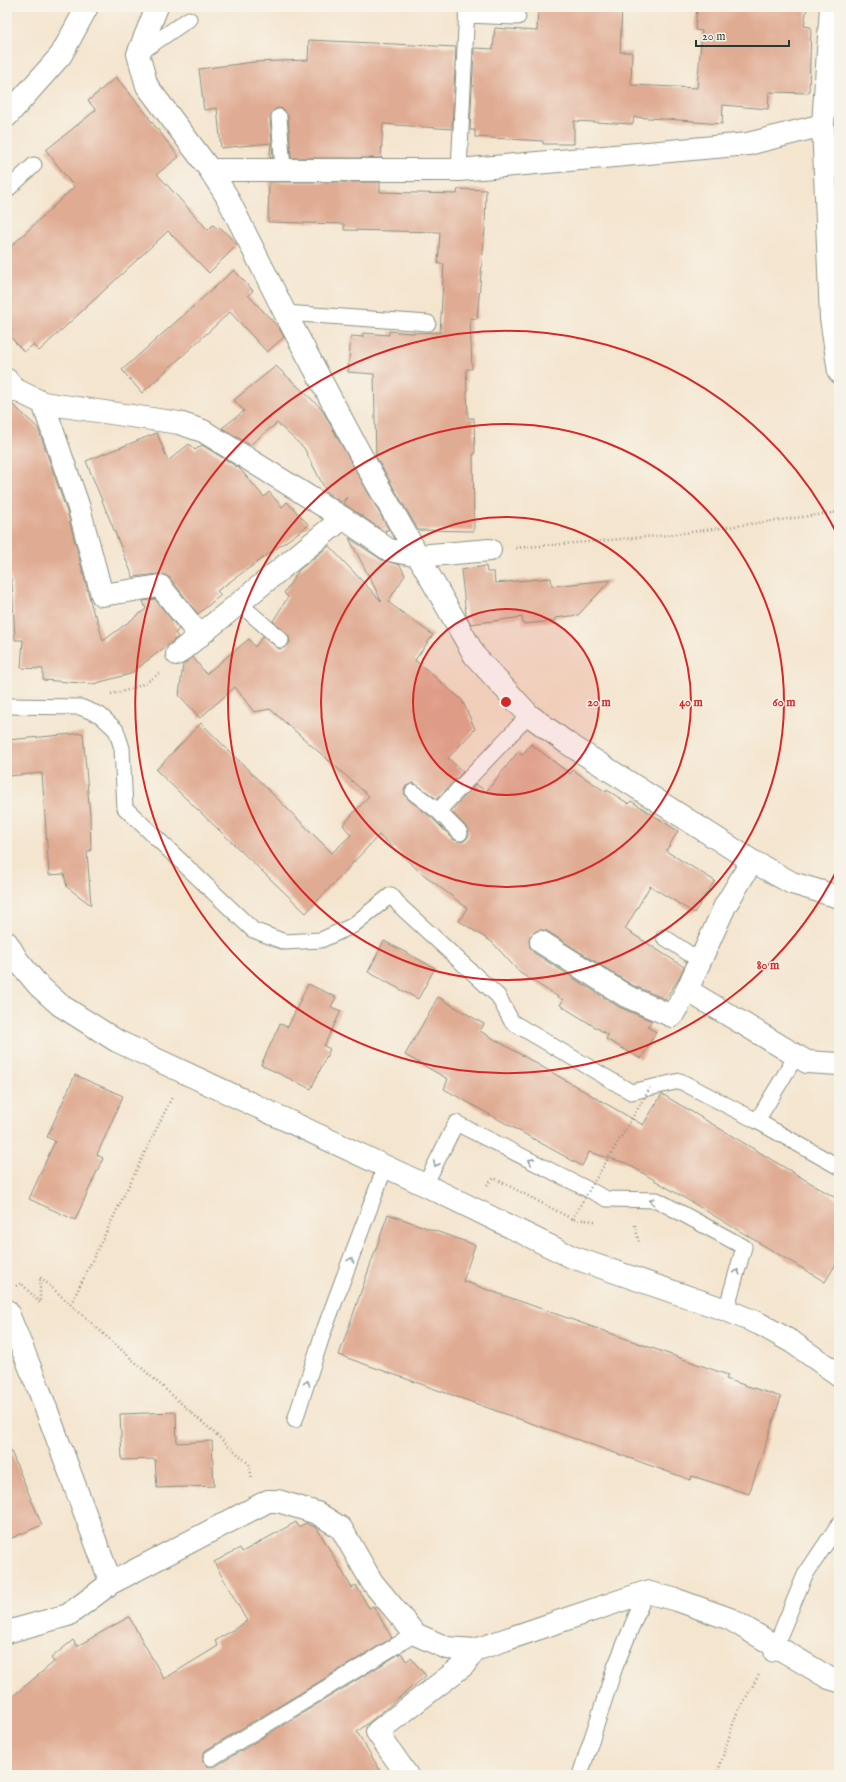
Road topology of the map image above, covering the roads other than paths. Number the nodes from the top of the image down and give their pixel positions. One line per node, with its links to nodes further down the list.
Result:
1 (87, 7): 8 (street)
2 (158, 7): 7 (street)
3 (831, 7): 10 (street)
4 (466, 11): 5 (lane); 14 (lane)
5 (518, 17)
6 (189, 19): 7 (lane)
7 (138, 54): 13 (street)
8 (7, 116)
9 (279, 117): 12 (lane)
10 (823, 125): 14 (street); 18 (street)
11 (34, 165): 15 (lane)
12 (283, 169): 13 (street); 14 (street)
13 (210, 170): 16 (street)
14 (459, 170)
15 (7, 190)
16 (285, 313): 17 (lane); 23 (street)
17 (428, 323)
18 (839, 372)
19 (7, 380): 20 (street)
20 (43, 403): 21 (street); 25 (street)
21 (342, 518): 23 (street); 24 (street)
22 (490, 550): 23 (street)
23 (419, 556): 29 (street)
24 (239, 603): 25 (street); 26 (lane)
25 (200, 636): 27 (street)
26 (281, 640)
27 (177, 654)
28 (7, 706): 42 (lane)
29 (528, 715): 31 (lane); 33 (street)
30 (412, 792): 31 (lane)
31 (438, 811): 32 (lane)
32 (460, 833)
33 (752, 861): 34 (street); 38 (street)
34 (839, 897)
35 (664, 937): 38 (lane)
36 (541, 942): 39 (street)
37 (7, 943): 43 (street)
38 (700, 961): 39 (street)
39 (687, 990): 40 (street)
40 (796, 1056): 41 (street); 42 (lane)
41 (839, 1064)
42 (757, 1121): 44 (lane)
43 (385, 1167): 45 (street); 49 (lane, one-way to 43)
44 (839, 1167)
45 (425, 1185): 46 (street); 46 (lane, one-way to 45)
46 (726, 1310): 48 (street)
47 (7, 1311): 51 (street)
48 (839, 1374)
49 (295, 1420)
50 (839, 1524): 55 (lane)
51 (111, 1583): 53 (street); 54 (street)
52 (646, 1592): 55 (street); 56 (street); 60 (lane)
53 (7, 1632)
54 (415, 1634): 56 (street); 58 (lane)
55 (773, 1649): 57 (street)
56 (475, 1650): 59 (street)
57 (839, 1681)
58 (211, 1758)
59 (407, 1775)
60 (580, 1775)

